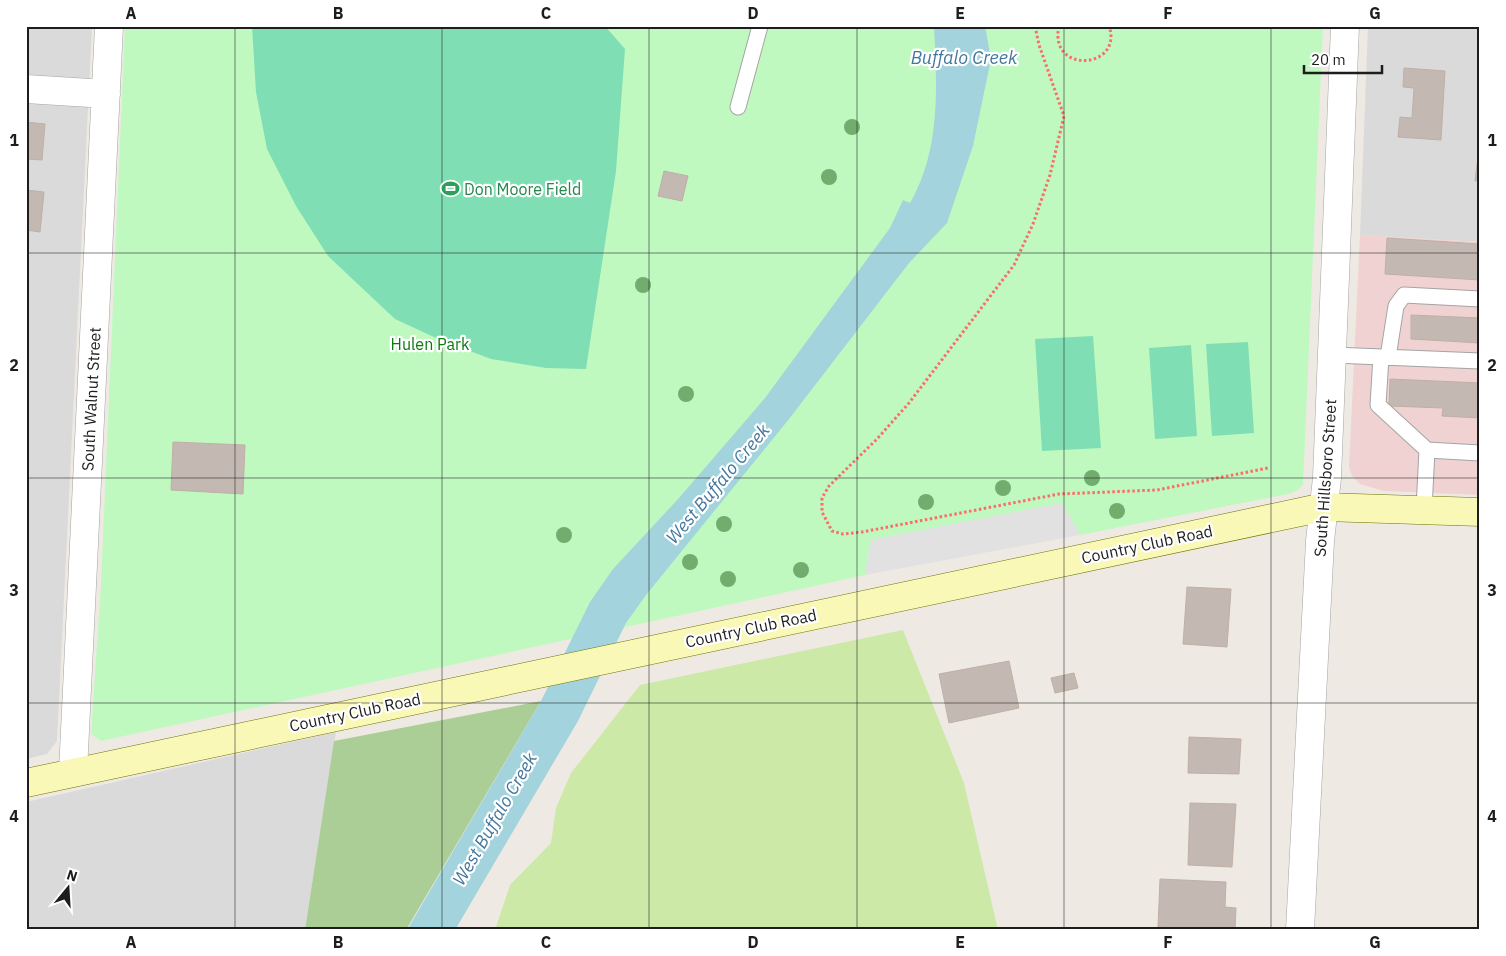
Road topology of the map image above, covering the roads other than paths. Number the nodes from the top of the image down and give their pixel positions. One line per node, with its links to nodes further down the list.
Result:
1 (110, 26): 6 (street, South Walnut Street)
2 (748, 26): 4 (lane)
3 (1345, 26): 9 (street, South Hillsboro Street)
4 (758, 33): 7 (lane)
5 (26, 89): 6 (street)
6 (106, 94): 17 (street, South Walnut Street)
7 (738, 107)
8 (1480, 299): 10 (lane)
9 (1333, 356): 10 (lane); 14 (street, South Hillsboro Street)
10 (1384, 357): 11 (lane); 12 (lane)
11 (1480, 361)
12 (1427, 450): 13 (lane); 15 (lane)
13 (1480, 453)
14 (1324, 507): 15 (main road, Country Club Road); 17 (main road, Country Club Road); 19 (street, South Hillsboro Street)
15 (1424, 509): 16 (main road, Country Club Road)
16 (1480, 512)
17 (73, 772): 18 (main road, Country Club Road)
18 (26, 783)
19 (1300, 930)

